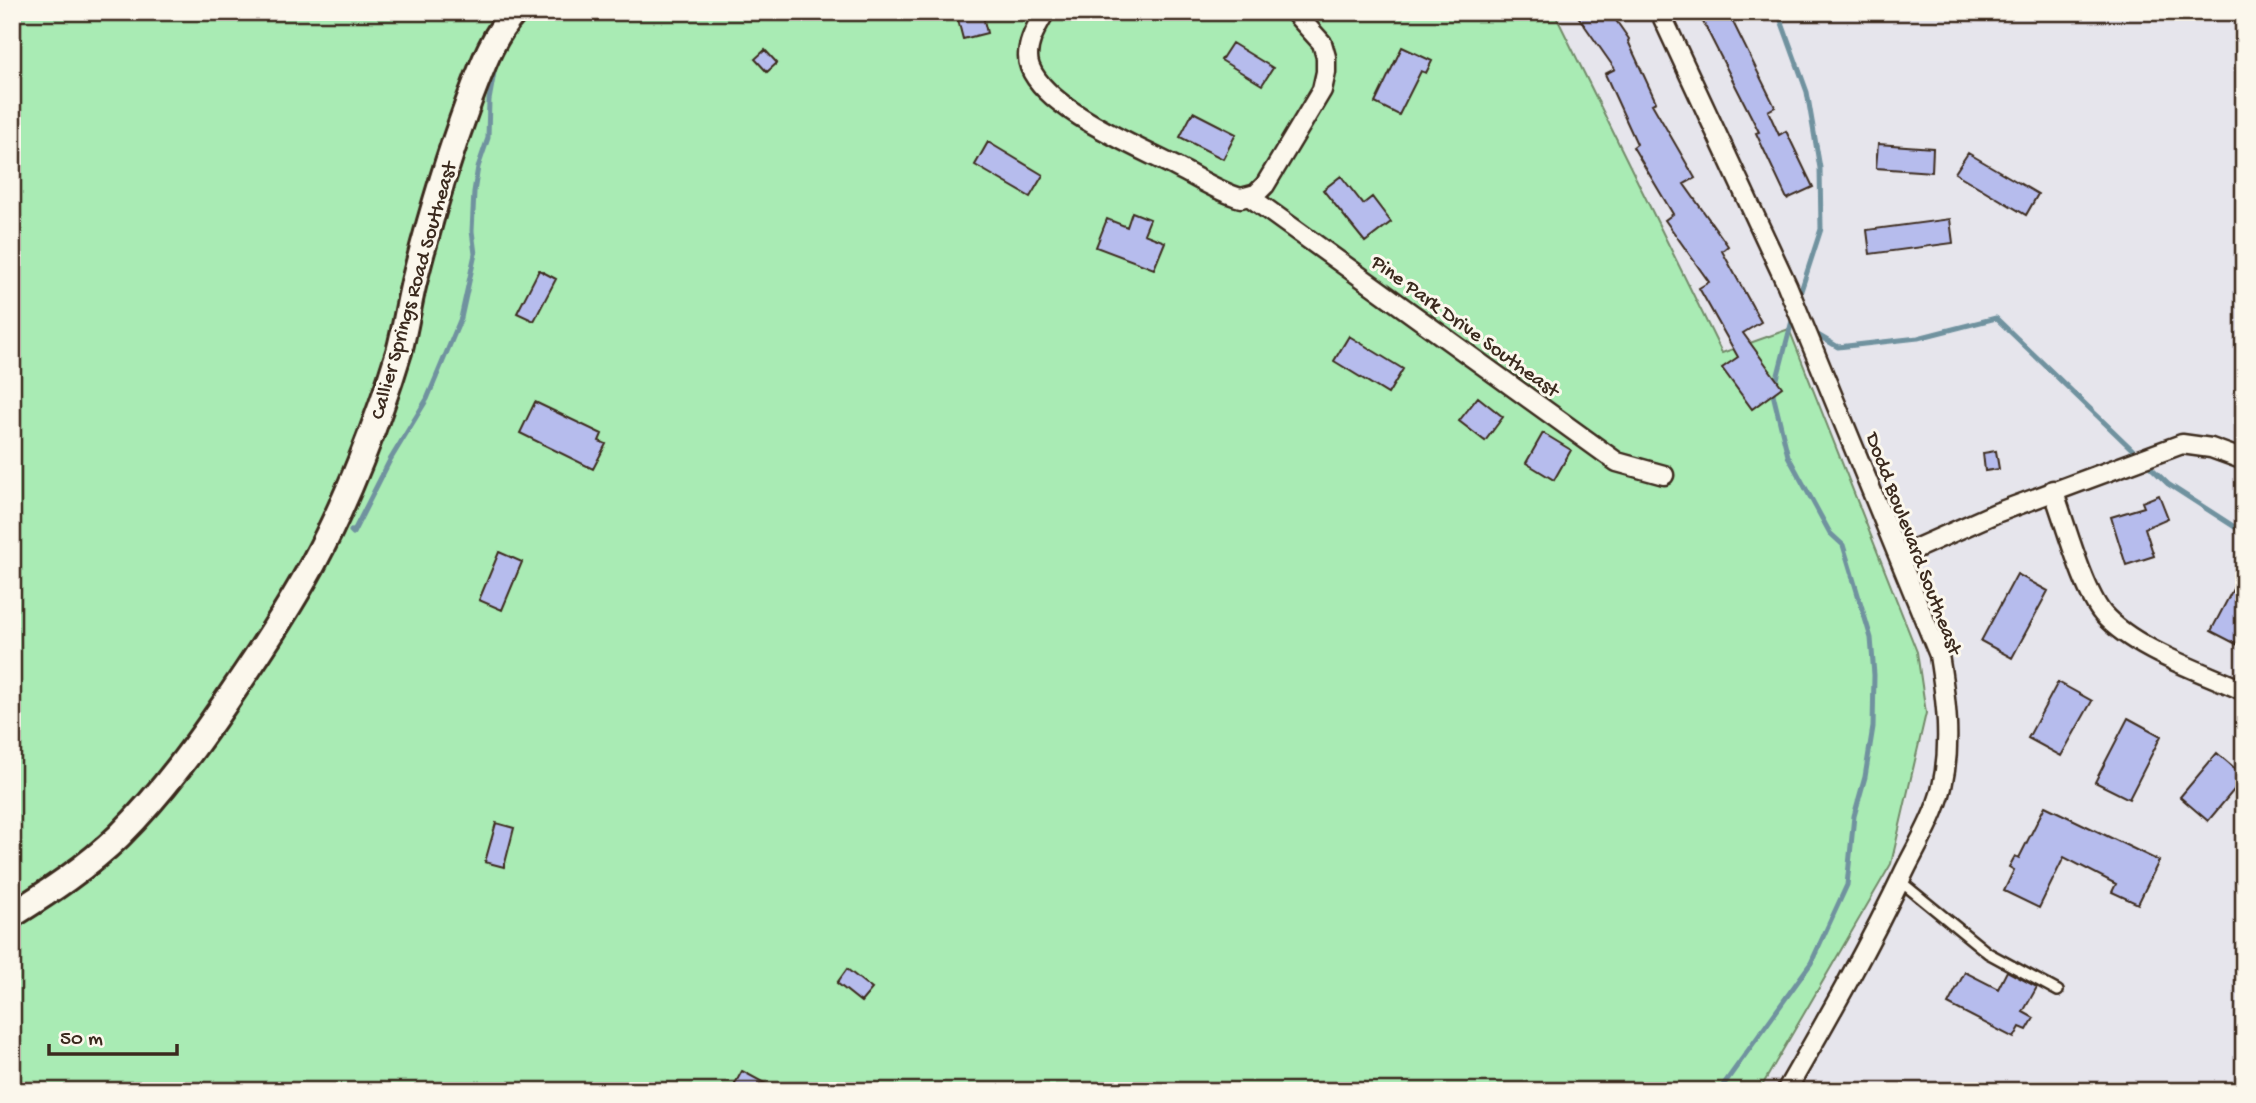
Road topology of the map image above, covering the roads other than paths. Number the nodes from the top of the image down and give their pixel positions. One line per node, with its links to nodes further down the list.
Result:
1 (515, 12): 12 (street, Callier Springs Road Southeast)
2 (1045, 12): 5 (street, Pine Park Drive Southeast)
3 (1294, 12): 5 (street)
4 (1660, 12): 9 (street, Dodd Boulevard Southeast)
5 (1250, 197): 7 (street, Pine Park Drive Southeast)
6 (2244, 460): 8 (street)
7 (1664, 475)
8 (2053, 490): 9 (street); 10 (street)
9 (1899, 556): 11 (street, Dodd Boulevard Southeast)
10 (2244, 691)
11 (1900, 881): 13 (lane); 14 (street, Dodd Boulevard Southeast)
12 (12, 915)
13 (2058, 991)
14 (1786, 1091)

